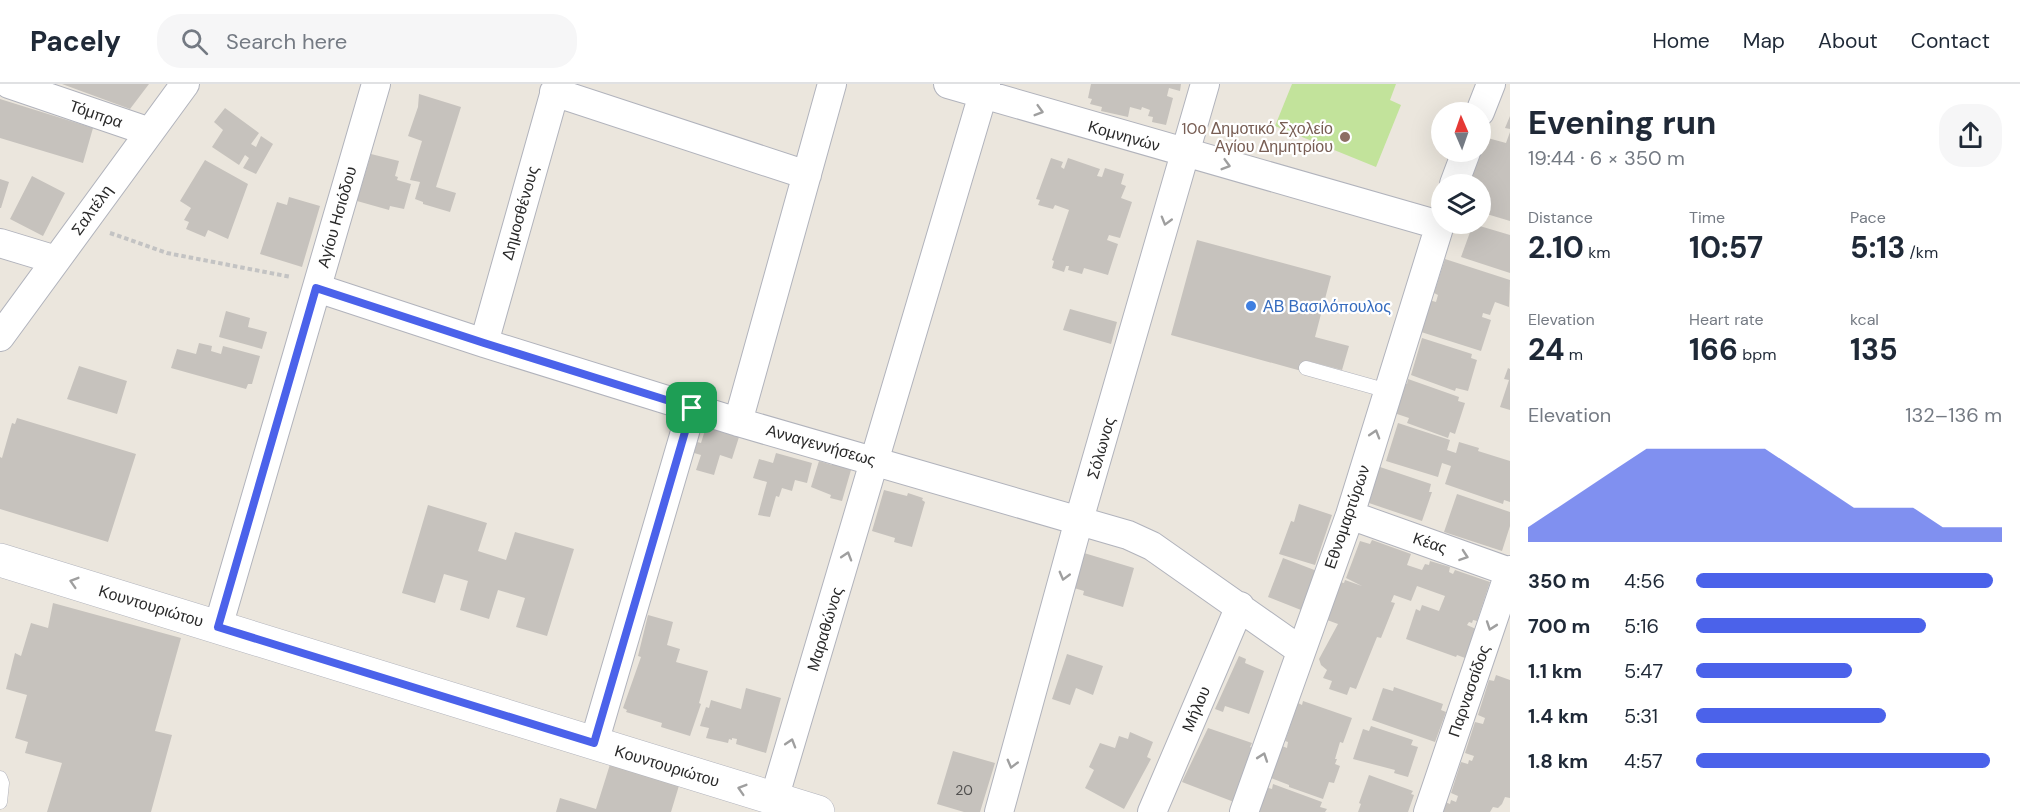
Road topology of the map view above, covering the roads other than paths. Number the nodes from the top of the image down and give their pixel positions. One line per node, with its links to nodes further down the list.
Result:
1 (9, 84): 11 (street, Τόμπρα)
2 (185, 84): 11 (street, Σαλτέλη)
3 (376, 84): 18 (street, Αγίου Ησιόδου)
4 (832, 84): 13 (street)
5 (948, 84): 9 (street, Κομνηνών)
6 (1204, 84): 12 (street, Σόλωνος)
7 (1491, 84): 10 (street)
8 (555, 88): 13 (street); 20 (street, Δημοσθένους)
9 (984, 90): 12 (street, Κομνηνών, one-way to 12); 25 (street, Μαραθώνος)
10 (1484, 102)
11 (150, 132): 17 (street, Σαλτέλη)
12 (1185, 153): 14 (street, Κομνηνών, one-way to 14); 27 (street, Σόλωνος, one-way to 27)
13 (807, 175): 24 (street)
14 (1431, 220)
15 (1436, 234): 22 (street, Εθνομαρτύρων)
16 (0, 243): 17 (street)
17 (57, 260): 19 (street, Σαλτέλη)
18 (316, 288): 20 (street, Ανναγεννήσεως); 31 (street, Αγίου Ησιόδου)
19 (0, 337)
20 (484, 343): 23 (street, Ανναγεννήσεως)
21 (1306, 368): 22 (lane)
22 (1388, 392): 26 (street, Εθνομαρτύρων, one-way to 22)
23 (692, 408): 24 (street, Ανναγεννήσεως); 33 (street)
24 (738, 422): 25 (street, Ανναγεννήσεως)
25 (875, 460): 27 (street, Ανναγεννήσεως); 35 (street, Μαραθώνος, one-way to 25)
26 (1350, 515): 29 (street, Κέας, one-way to 29); 32 (street, Εθνομαρτύρων)
27 (1079, 520): 30 (street, Ανναγεννήσεως); 38 (street, Σόλωνος, one-way to 38)
28 (0, 560): 31 (street, Κουντουριώτου, one-way to 28)
29 (1510, 571): 41 (street, Παρνασσίδος, one-way to 41)
30 (1240, 606): 32 (street, Ανναγεννήσεως); 39 (street, Μήλου)
31 (218, 627): 33 (street, Κουντουριώτου)
32 (1300, 650): 40 (street, Εθνομαρτύρων, one-way to 32)
33 (594, 743): 35 (street, Κουντουριώτου, one-way to 33)
34 (0, 778): 36 (lane)
35 (774, 799): 37 (street, Κουντουριώτου)
36 (0, 802)
37 (818, 812)
38 (999, 812)
39 (1152, 812)
40 (1244, 812)
41 (1428, 812)

